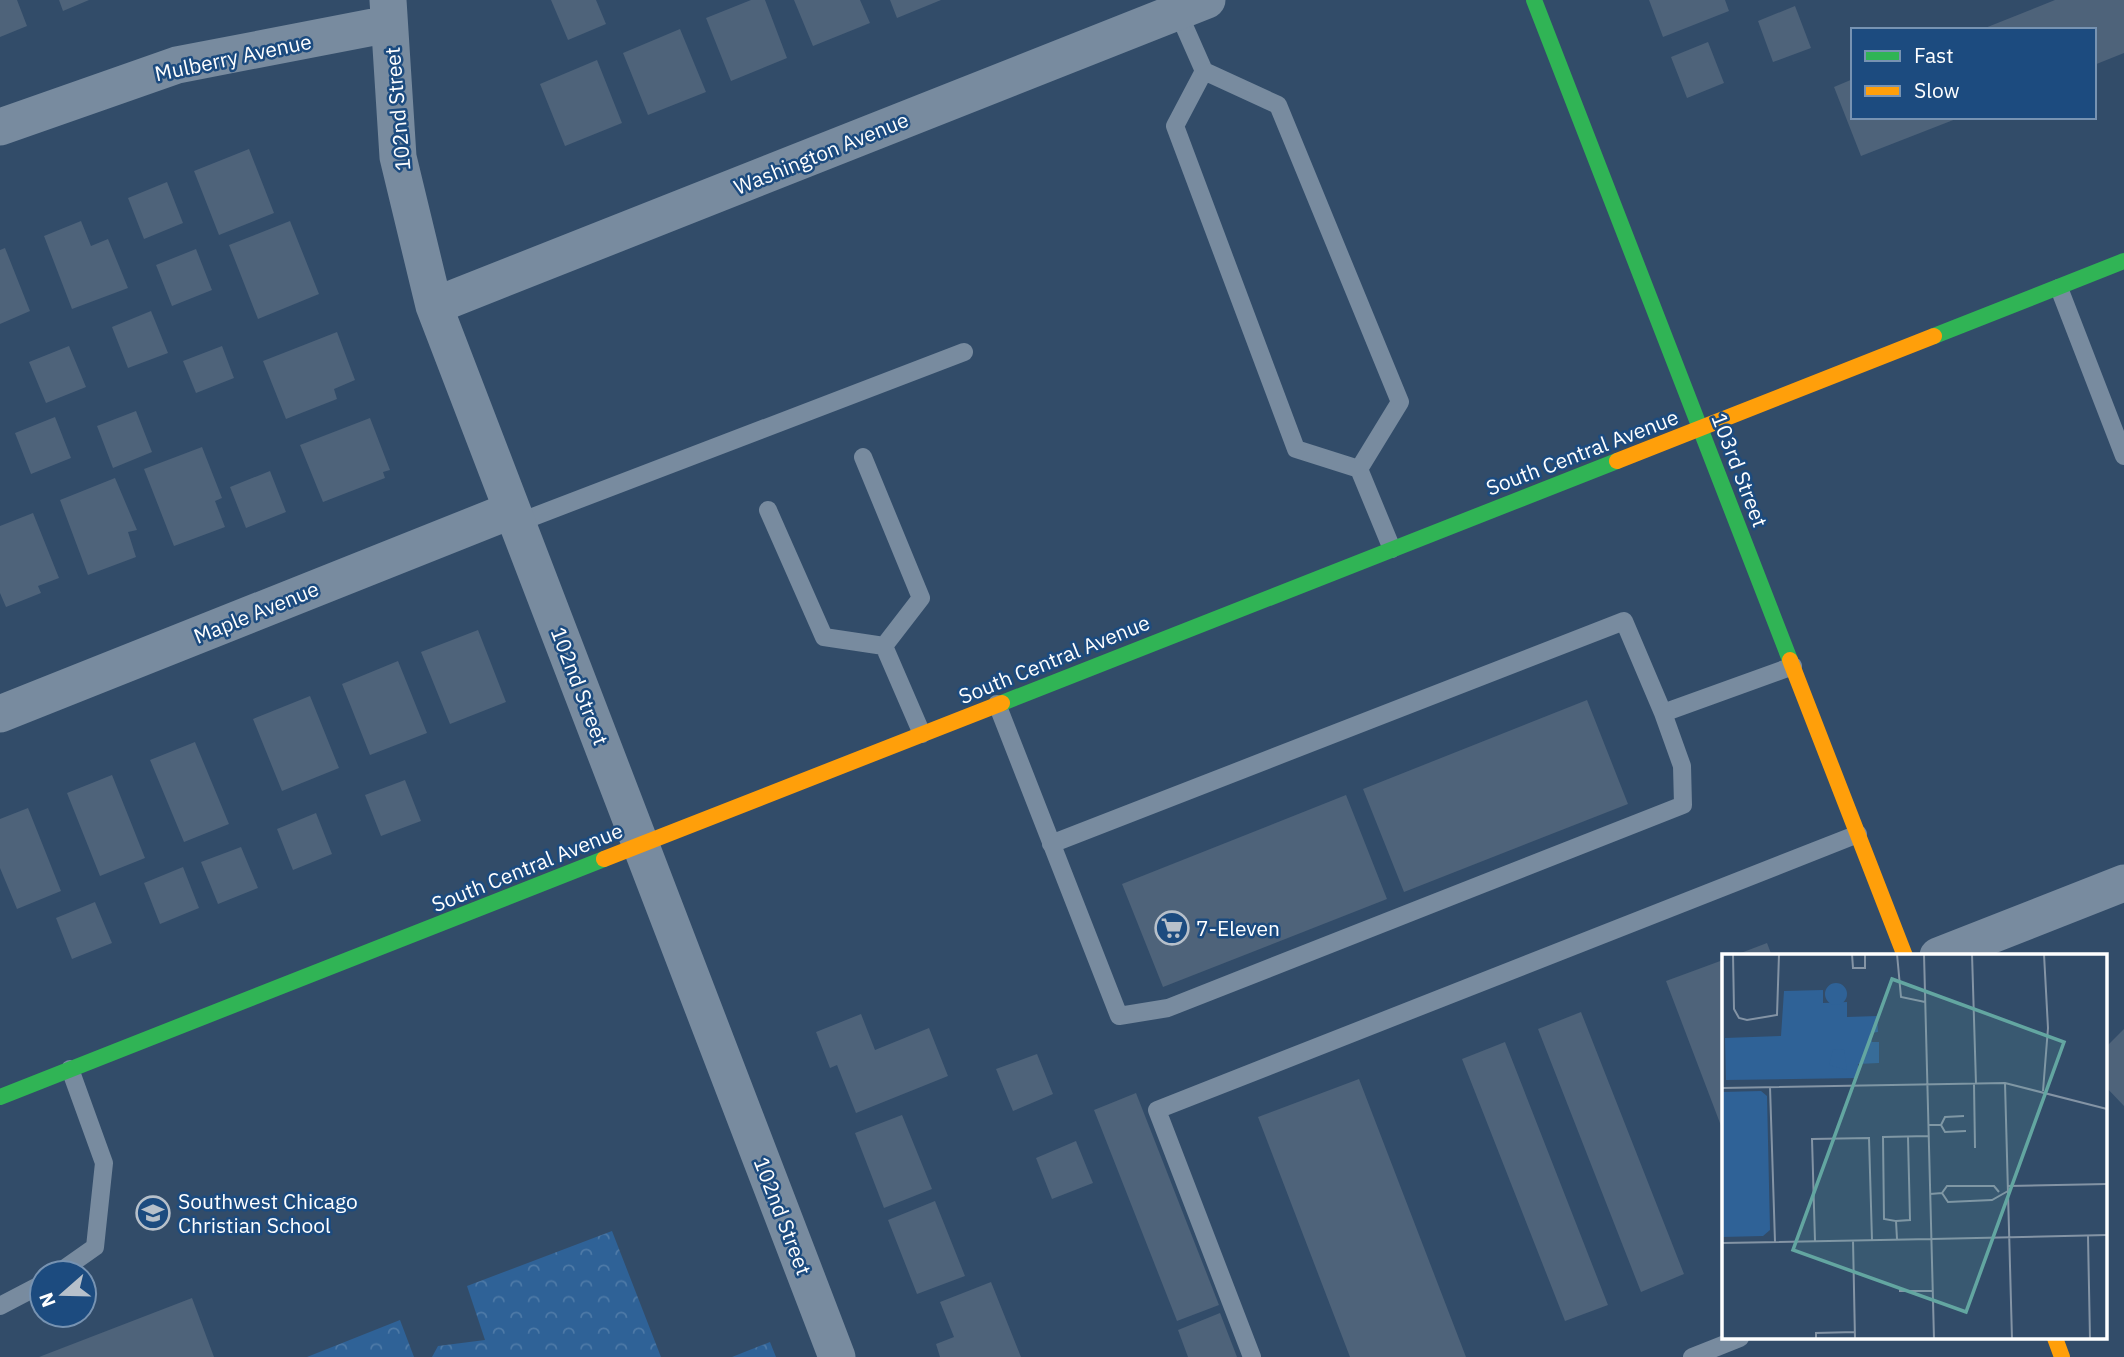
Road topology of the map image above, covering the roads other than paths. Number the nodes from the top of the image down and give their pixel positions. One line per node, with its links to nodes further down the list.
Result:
1 (1534, 0): 11 (street, 103rd Street)
2 (1193, 6): 4 (street, Washington Avenue); 5 (lane)
3 (389, 12): 6 (street, Mulberry Avenue); 9 (street, 102nd Street)
4 (1137, 13): 9 (street, Washington Avenue)
5 (1204, 71): 14 (lane); 14 (lane)
6 (0, 127)
7 (2124, 261): 8 (street, South Central Avenue)
8 (2059, 288): 11 (street, South Central Avenue); 12 (lane)
9 (434, 306): 16 (street, 102nd Street)
10 (964, 352): 16 (lane)
11 (1701, 428): 17 (street, South Central Avenue); 19 (street, 103rd Street)
12 (2124, 456)
13 (863, 457): 18 (lane)
14 (1359, 469): 17 (lane)
15 (768, 510): 18 (lane)
16 (515, 517): 22 (street, Maple Avenue); 26 (street, 102nd Street)
17 (1392, 549): 20 (street, South Central Avenue)
18 (884, 646): 23 (lane)
19 (1793, 666): 21 (lane); 24 (street, 103rd Street)
20 (997, 704): 23 (street, South Central Avenue); 25 (lane)
21 (1663, 713): 25 (lane); 25 (lane)
22 (0, 714)
23 (922, 734): 26 (street, South Central Avenue)
24 (1858, 834): 28 (street, 103rd Street); 38 (lane)
25 (1051, 844)
26 (641, 845): 30 (street, South Central Avenue); 37 (street, 102nd Street)
27 (2124, 883): 29 (street)
28 (1904, 954)
29 (1943, 954)
30 (70, 1069): 31 (street, South Central Avenue); 32 (lane)
31 (0, 1097)
32 (78, 1259)
33 (28, 1291): 34 (lane)
34 (0, 1306)
35 (1735, 1340): 39 (lane)
36 (2056, 1340): 40 (street)
37 (837, 1357)
38 (1252, 1357)
39 (1692, 1357)
40 (2062, 1357)

